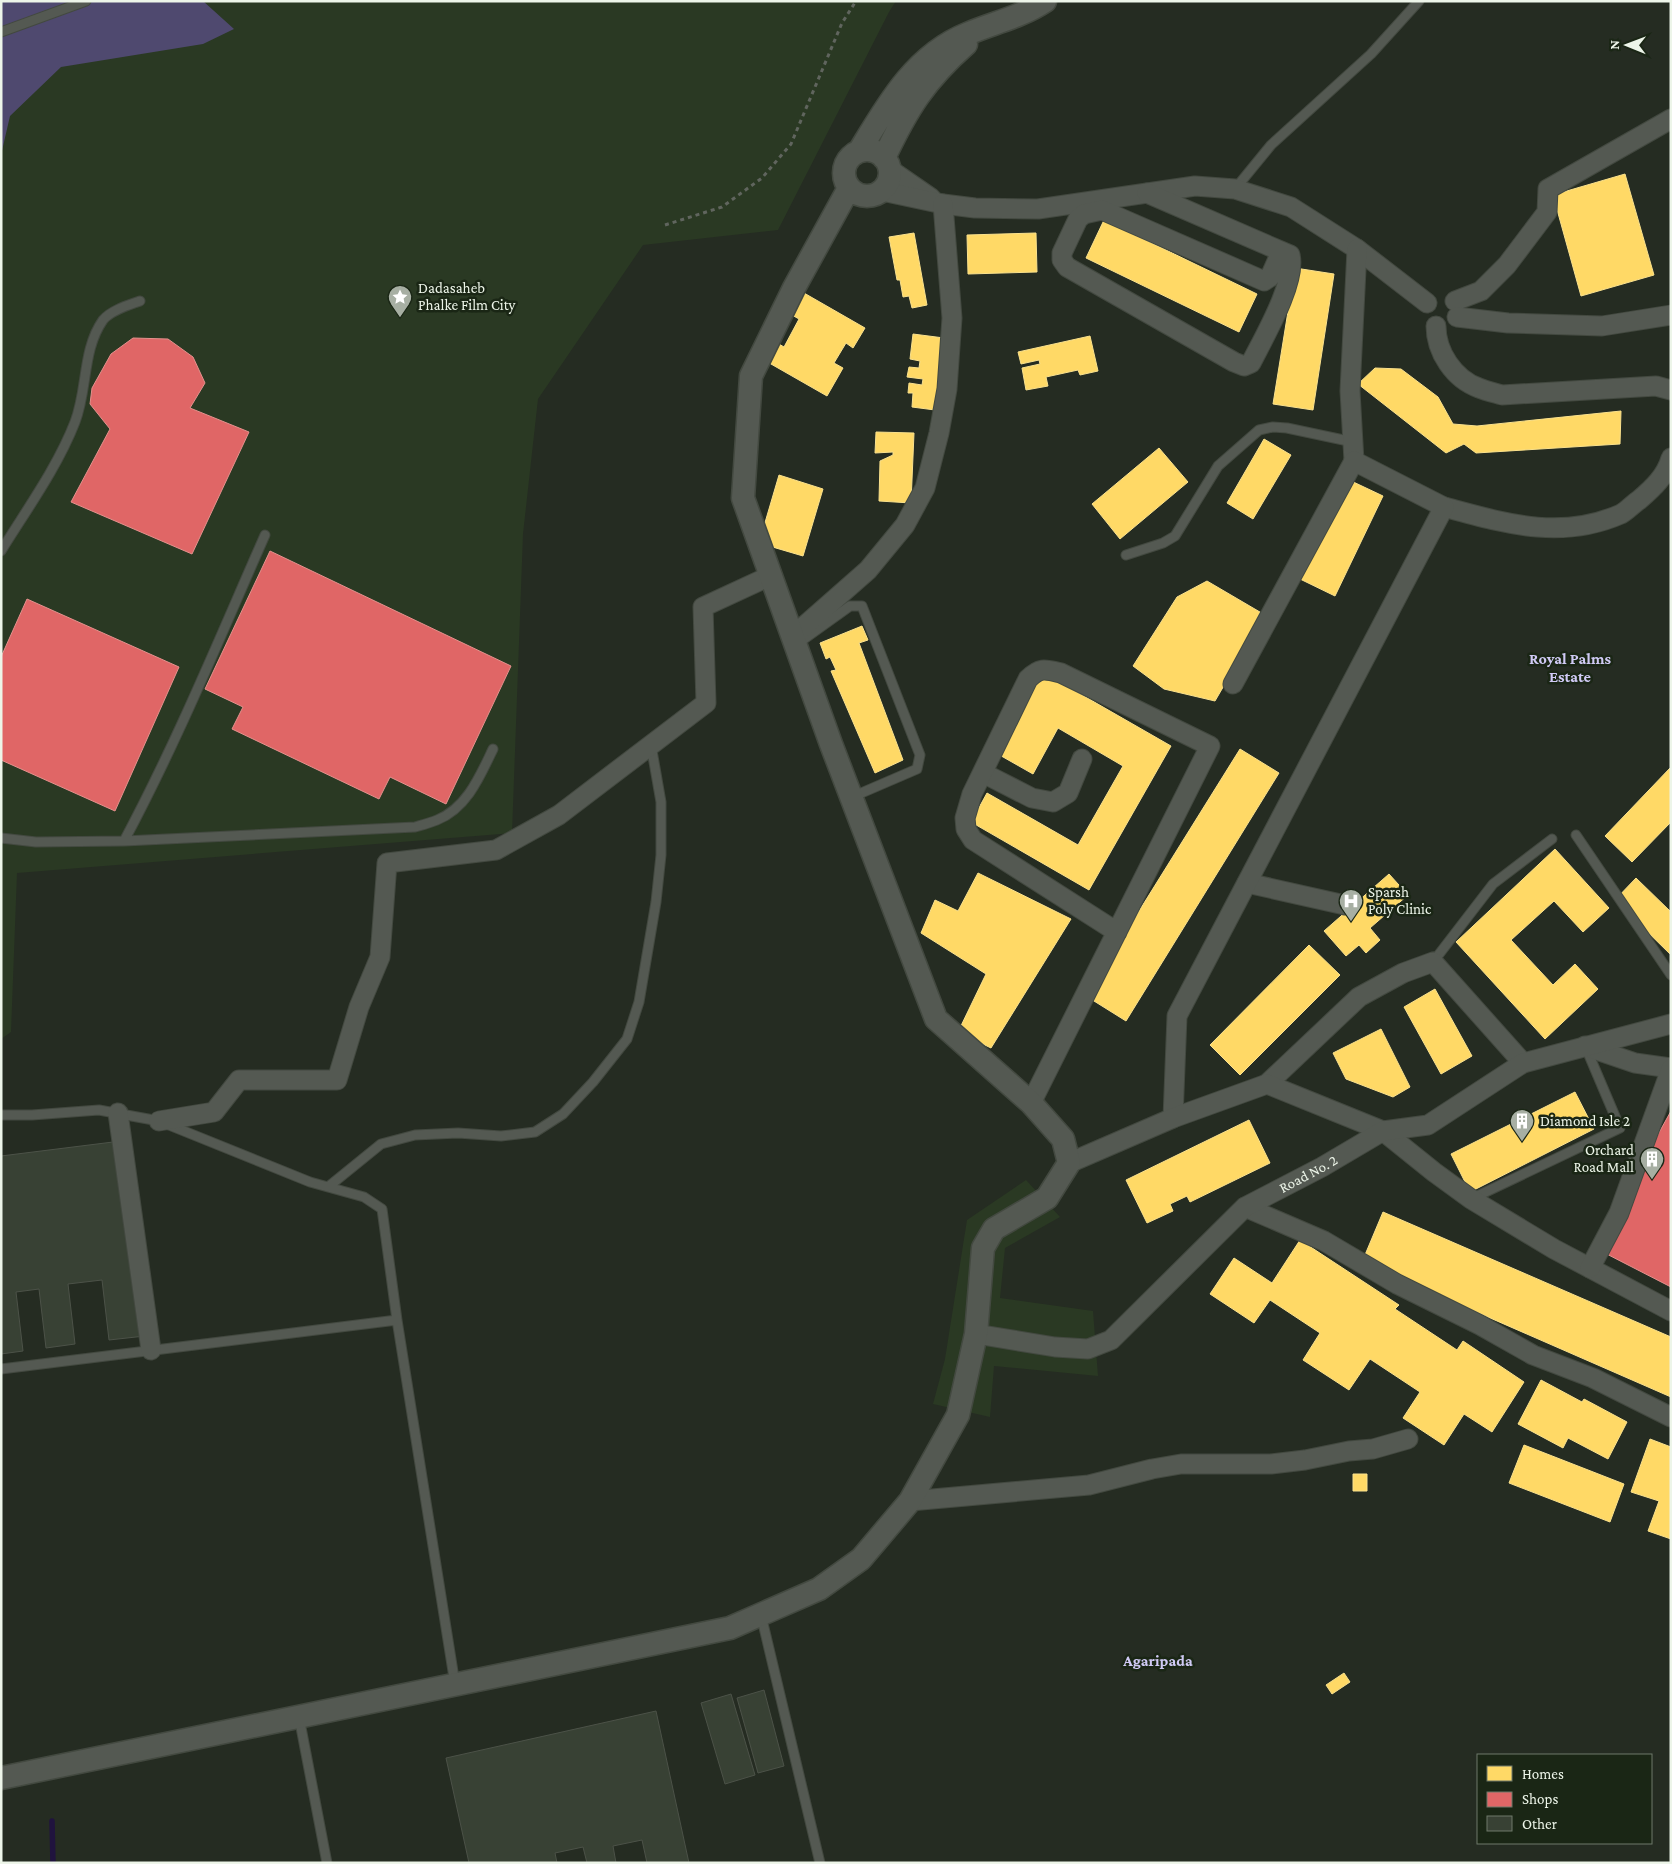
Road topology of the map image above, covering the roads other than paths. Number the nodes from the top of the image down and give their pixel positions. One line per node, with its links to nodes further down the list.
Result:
1 (86, 1): 5 (lane)
2 (1045, 1): 4 (street)
3 (1420, 1): 10 (lane)
4 (986, 27): 7 (street); 8 (street)
5 (1, 32)
6 (1671, 119): 18 (street)
7 (860, 150): 8 (street); 9 (street)
8 (887, 163): 11 (street); 13 (street)
9 (848, 188): 11 (street); 29 (street)
10 (1235, 189): 12 (street); 14 (street)
11 (882, 191): 13 (street)
12 (1147, 193): 13 (street); 15 (street)
13 (939, 202): 30 (street)
14 (1357, 249): 17 (street); 22 (street)
15 (1281, 252): 15 (street)
16 (140, 301): 27 (lane)
17 (1427, 303): 18 (street); 20 (street)
18 (1456, 309): 19 (street); 20 (street)
19 (1671, 315)
20 (1436, 326): 21 (street)
21 (1671, 390)
22 (1353, 442): 24 (street); 28 (lane)
23 (1671, 458): 25 (street)
24 (1354, 461): 25 (street); 31 (street)
25 (1444, 507): 41 (street)
26 (265, 535): 40 (lane)
27 (1, 551)
28 (1126, 555)
29 (772, 576): 30 (street); 32 (street)
30 (795, 640): 36 (street); 36 (lane)
31 (1233, 684)
32 (651, 745): 55 (street); 58 (lane)
33 (493, 748): 40 (lane)
34 (1082, 759): 35 (street)
35 (982, 773): 43 (street); 43 (street)
36 (852, 797): 51 (street)
37 (1576, 835): 45 (lane)
38 (1, 838): 40 (lane)
39 (1552, 839): 44 (lane)
40 (124, 841)
41 (1247, 883): 42 (street); 54 (street)
42 (1345, 905)
43 (1117, 932): 51 (street)
44 (1433, 962): 48 (street); 50 (street)
45 (1671, 975)
46 (1671, 1024): 47 (street, Road No. 2)
47 (1585, 1046): 48 (street, Road No. 2); 49 (street); 59 (lane)
48 (1523, 1063): 56 (street, Road No. 2)
49 (1671, 1069): 61 (street)
50 (1267, 1084): 54 (street); 56 (street)
51 (1031, 1103): 57 (street)
52 (118, 1114): 53 (lane); 55 (lane); 65 (street)
53 (1, 1115)
54 (1173, 1118): 57 (street)
55 (159, 1121): 58 (lane)
56 (1383, 1130): 59 (street); 60 (street, Road No. 2)
57 (1069, 1163): 64 (street)
58 (328, 1187): 63 (lane)
59 (1471, 1199): 61 (street)
60 (1245, 1207): 64 (street, Road No. 2); 67 (street)
61 (1590, 1268): 62 (street)
62 (1671, 1311)
63 (397, 1320): 65 (lane); 71 (lane)
64 (976, 1334): 69 (street)
65 (151, 1350): 66 (lane)
66 (1, 1369)
67 (1671, 1417)
68 (1408, 1439): 69 (street)
69 (910, 1500): 70 (street)
70 (761, 1614): 71 (street); 75 (lane)
71 (455, 1685): 72 (street)
72 (299, 1717): 73 (street); 74 (lane)
73 (1, 1778)
74 (327, 1863)
75 (820, 1863)

